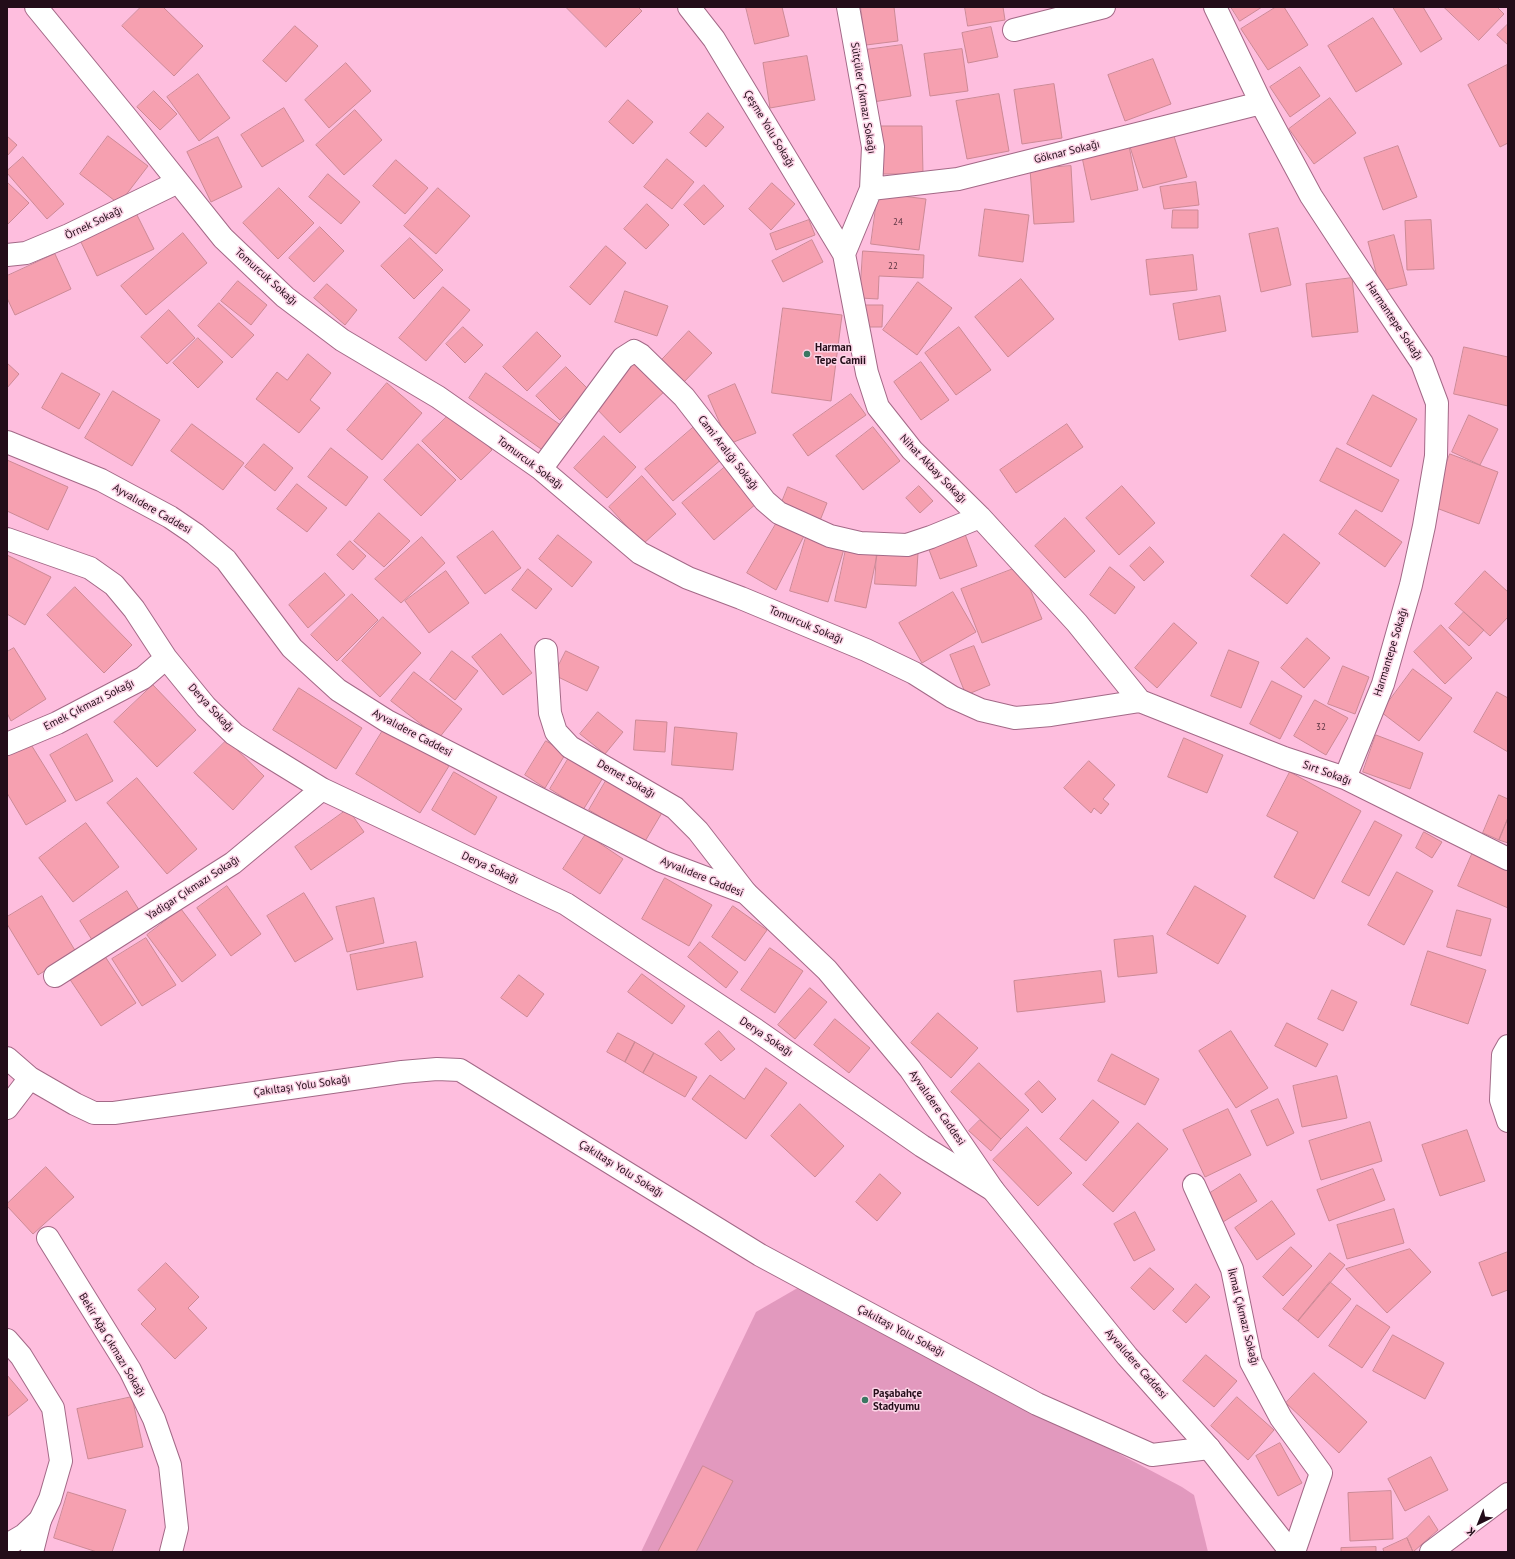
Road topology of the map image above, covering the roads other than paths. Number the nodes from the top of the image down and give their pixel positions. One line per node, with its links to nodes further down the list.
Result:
1 (36, 7): 8 (street, Tomurcuk Sokağı)
2 (690, 7): 10 (street, Çeşme Yolu Sokağı)
3 (848, 7): 9 (street, Sütçüler Çıkmazı Sokağı)
4 (1104, 7): 6 (street)
5 (1215, 7): 7 (street, Harmantepe Sokağı)
6 (1014, 30)
7 (1261, 103): 9 (street, Göknar Sokağı); 20 (street, Harmantepe Sokağı)
8 (178, 182): 11 (street, Örnek Sokağı); 13 (street, Tomurcuk Sokağı)
9 (871, 189): 10 (street)
10 (844, 254): 14 (street, Nihat Akbay Sokağı)
11 (7, 255)
12 (7, 442): 23 (street, Ayvalıdere Caddesi)
13 (541, 469): 14 (street, Cami Aralığı Sokağı); 18 (street, Tomurcuk Sokağı)
14 (980, 517): 18 (street, Nihat Akbay Sokağı)
15 (7, 539): 17 (street, Derya Sokağı)
16 (546, 650): 23 (street, Demet Sokağı)
17 (166, 658): 19 (street, Emek Çıkmazı Sokağı); 21 (street, Derya Sokağı)
18 (1140, 701): 20 (street, Sırt Sokağı)
19 (7, 744)
20 (1345, 778): 22 (street, Sırt Sokağı)
21 (322, 789): 24 (street, Yadigar Çıkmazı Sokağı); 31 (street, Derya Sokağı)
22 (1508, 859)
23 (746, 893): 31 (street, Ayvalıdere Caddesi)
24 (55, 976)
25 (1508, 1046): 29 (street)
26 (7, 1058): 27 (street, Çakıltaşı Yolu Sokağı)
27 (30, 1078): 28 (street); 34 (street, Çakıltaşı Yolu Sokağı)
28 (7, 1108)
29 (1508, 1121)
30 (1194, 1185): 40 (street, İkmal Çıkmazı Sokağı)
31 (993, 1190): 34 (street, Ayvalıdere Caddesi)
32 (48, 1238): 39 (street, Bekir Ağa Çıkmazı Sokağı)
33 (7, 1340): 36 (street)
34 (1209, 1448): 40 (street, Ayvalıdere Caddesi)
35 (1508, 1494): 41 (street)
36 (40, 1520): 37 (street); 38 (street)
37 (7, 1544)
38 (32, 1552)
39 (171, 1552)
40 (1293, 1552)
41 (1431, 1552)

